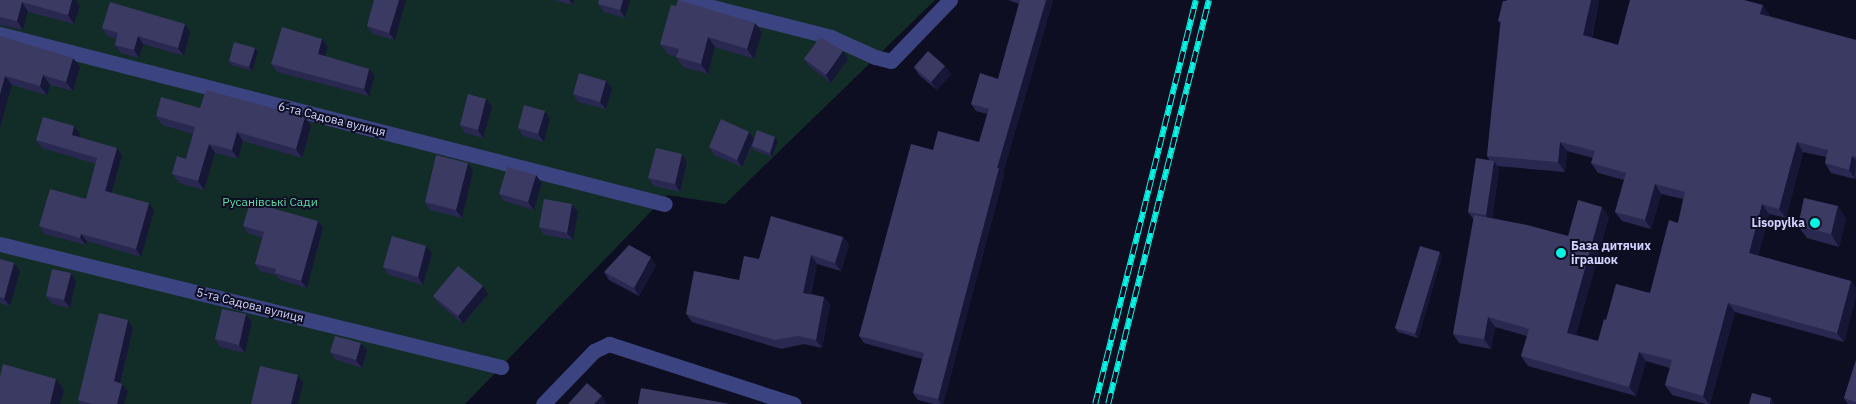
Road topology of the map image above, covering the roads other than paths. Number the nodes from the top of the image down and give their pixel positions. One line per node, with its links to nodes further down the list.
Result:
1 (685, 0): 2 (street)
2 (950, 0)
3 (0, 34): 4 (street, 6-та Садова вулиця)
4 (665, 204)
5 (0, 244): 6 (street, 5-та Садова вулиця)
6 (501, 367)
7 (543, 404): 8 (street)
8 (794, 404)

